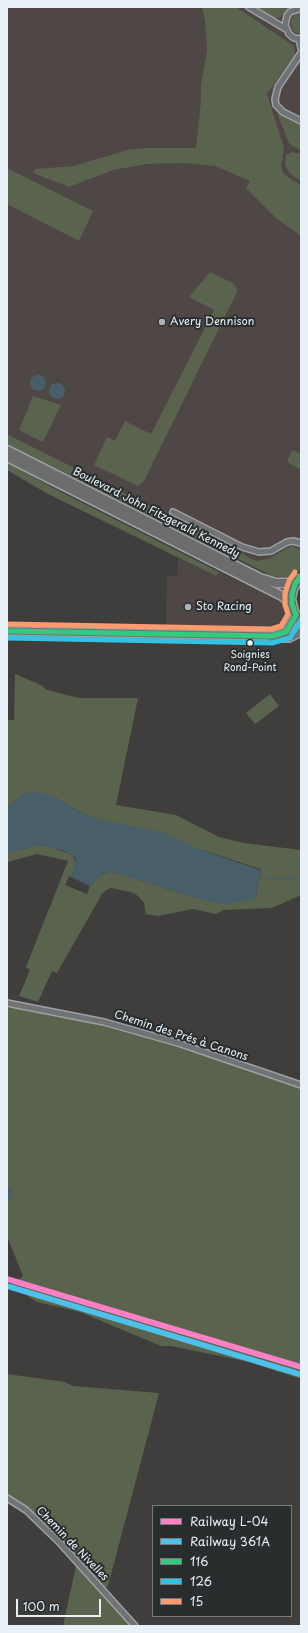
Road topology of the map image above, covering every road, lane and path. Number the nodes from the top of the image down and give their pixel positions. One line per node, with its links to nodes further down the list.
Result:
1 (249, 7): 4 (street)
2 (301, 8): 3 (street)
3 (287, 17): 4 (street); 5 (street)
4 (273, 22): 5 (street)
5 (286, 29): 6 (street)
6 (300, 39): 7 (street)
7 (301, 48)
8 (301, 53): 9 (street)
9 (301, 121)
10 (7, 450): 14 (main road, Boulevard John Fitzgerald Kennedy)
11 (7, 457): 15 (main road, Boulevard John Fitzgerald Kennedy)
12 (173, 512): 13 (street)
13 (301, 544)
14 (299, 578): 15 (main road)
15 (292, 604): 16 (main road)
16 (298, 618): 17 (street)
17 (7, 631)
18 (301, 632): 19 (street)
19 (7, 635)
20 (7, 1004): 21 (street, Chemin des Prés à Canons)
21 (301, 1085)
22 (7, 1498): 23 (street, Chemin de Nivelles)
23 (135, 1626)

